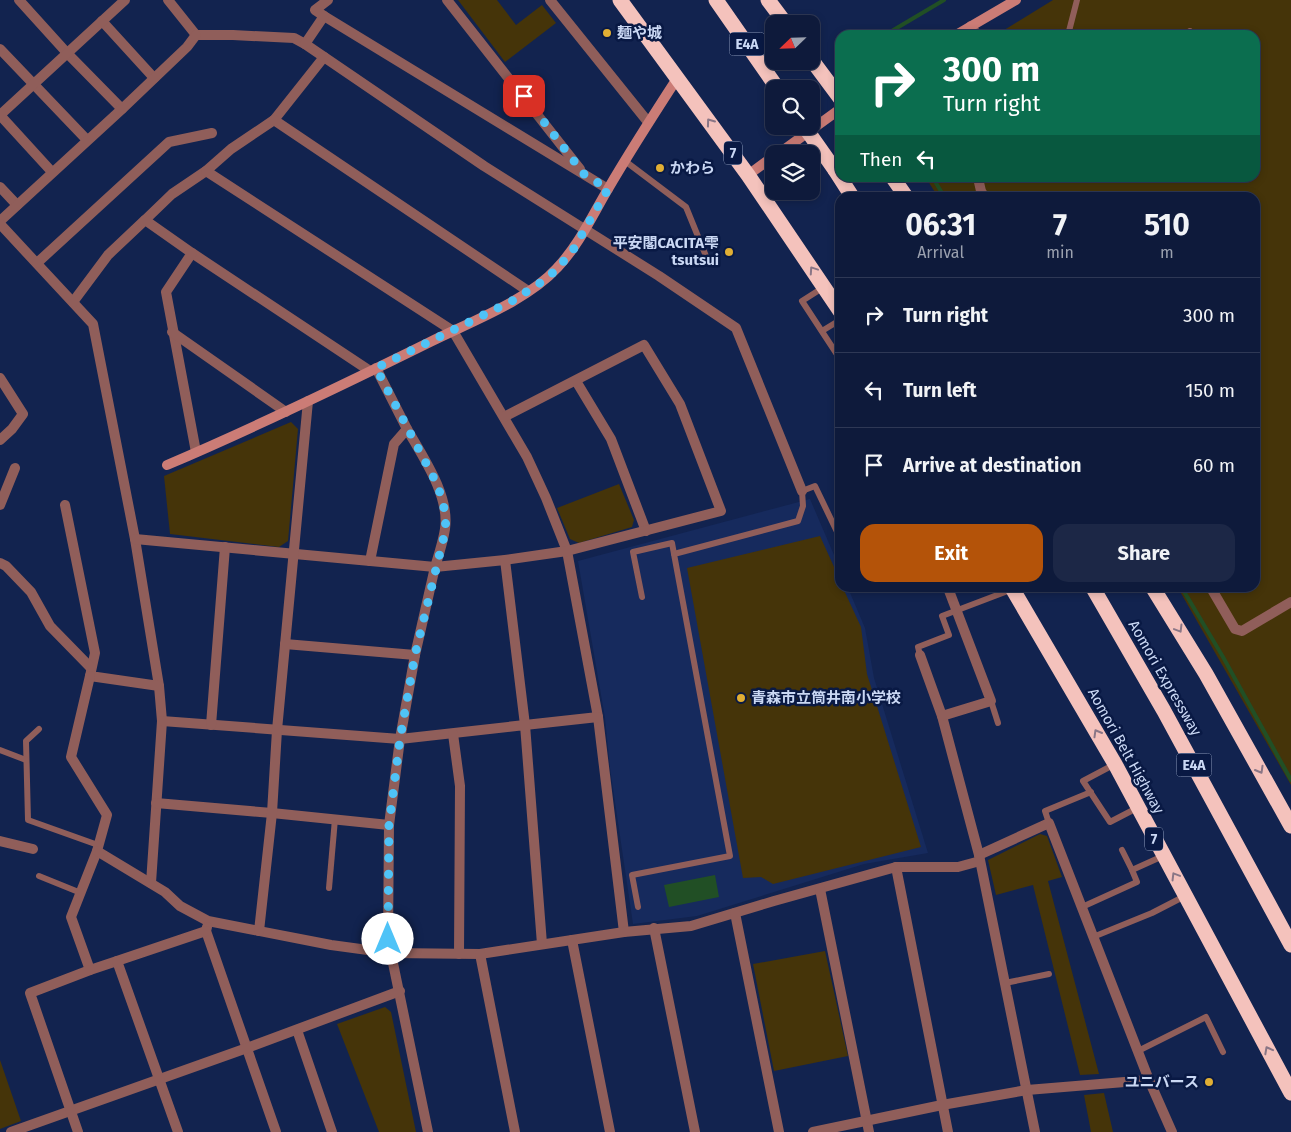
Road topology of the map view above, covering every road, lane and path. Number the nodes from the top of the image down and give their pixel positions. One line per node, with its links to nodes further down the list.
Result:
1 (19, 0): 20 (street)
2 (125, 0): 14 (street)
3 (168, 0): 17 (street)
4 (328, 0): 13 (street)
5 (447, 0): 41 (street)
6 (550, 0): 31 (street)
7 (620, 0): 23 (highway, 7)
8 (716, 0): 25 (highway, E4A)
9 (768, 0): 12 (highway)
10 (1016, 0): 15 (street)
11 (1077, 0): 16 (lane)
12 (779, 15)
13 (324, 16): 18 (street); 41 (street)
14 (102, 21): 20 (street); 24 (street)
15 (975, 30)
16 (1069, 30)
17 (196, 34): 18 (street); 24 (street)
18 (305, 44): 21 (street)
19 (0, 49): 26 (street)
20 (67, 53): 26 (street); 28 (street)
21 (324, 57): 30 (street); 48 (street)
22 (819, 70): 27 (highway)
23 (678, 77): 31 (street); 42 (highway, 7, one-way to 23)
24 (154, 78): 28 (street)
25 (772, 80)
26 (33, 84): 34 (street); 39 (street)
27 (835, 91)
28 (122, 109): 34 (street)
29 (835, 113): 35 (street)
30 (274, 120): 40 (street); 53 (street)
31 (648, 122): 36 (street)
32 (212, 133): 51 (street)
33 (810, 135): 38 (highway, bridge)
34 (87, 140): 39 (street)
35 (790, 145)
36 (625, 161): 44 (street); 50 (lane)
37 (765, 163): 42 (street)
38 (835, 170)
39 (52, 172): 45 (street)
40 (206, 172): 46 (street); 57 (street)
41 (584, 174): 44 (street)
42 (748, 175): 52 (highway, 7, one-way to 42)
43 (0, 187): 45 (street)
44 (608, 189): 48 (street)
45 (17, 205): 47 (street)
46 (146, 220): 49 (street); 54 (street)
47 (0, 222): 51 (street)
48 (585, 230): 53 (street); 72 (street)
49 (192, 253): 59 (street); 61 (street)
50 (708, 261)
51 (37, 262): 54 (street)
52 (824, 287): 55 (highway, 7); 58 (lane)
53 (528, 291): 57 (street)
54 (73, 302): 77 (street)
55 (835, 304)
56 (835, 323): 58 (lane)
57 (453, 331): 61 (street); 66 (street)
58 (822, 331): 60 (lane)
59 (172, 332): 65 (street); 69 (street)
60 (835, 351)
61 (373, 370): 64 (street); 67 (street)
62 (0, 378): 68 (street)
63 (576, 381): 66 (street); 76 (street); 76 (street)
64 (308, 401): 65 (street); 80 (street)
65 (286, 412): 69 (street)
66 (504, 416): 79 (street)
67 (408, 429): 83 (street); 85 (street)
68 (0, 440)
69 (196, 452): 70 (street)
70 (167, 465)
71 (15, 468): 73 (street)
72 (802, 490): 75 (lane); 81 (lane)
73 (0, 504)
74 (65, 505): 98 (street)
75 (835, 528)
76 (646, 531): 79 (street)
77 (135, 539): 78 (street); 99 (street)
78 (225, 547): 80 (street); 105 (street)
79 (567, 552): 82 (street); 102 (street)
80 (293, 554): 83 (street); 95 (street)
81 (674, 554): 92 (lane); 136 (lane)
82 (506, 560): 85 (street); 106 (street)
83 (370, 561): 85 (street)
84 (0, 563): 98 (street)
85 (435, 567): 96 (street)
86 (950, 592): 94 (street)
87 (1002, 592): 94 (lane)
88 (1014, 592): 113 (highway, Aomori Belt Highway / 7, one-way to 88)
89 (1095, 592): 146 (highway, Aomori Expressway / E4A)
90 (1155, 592): 121 (highway, one-way to 121)
91 (1213, 592): 93 (street)
92 (642, 597)
93 (1291, 602)
94 (957, 610): 97 (lane); 100 (street)
95 (285, 644): 96 (street); 108 (street)
96 (415, 655): 110 (street)
97 (920, 655): 101 (street)
98 (90, 672): 99 (street); 123 (street)
99 (159, 686): 103 (street)
100 (991, 701): 101 (street); 104 (lane)
101 (942, 716): 127 (street)
102 (598, 717): 106 (street); 142 (street)
103 (162, 721): 105 (street); 115 (street)
104 (998, 723)
105 (211, 725): 108 (street)
106 (525, 725): 109 (street); 145 (street)
107 (39, 729): 112 (lane)
108 (277, 730): 110 (street); 117 (street)
109 (454, 734): 110 (street); 148 (street)
110 (400, 739): 120 (street)
111 (0, 750): 112 (lane)
112 (26, 760): 123 (lane)
113 (1115, 764): 114 (lane); 116 (highway, Aomori Belt Highway / 7)
114 (1091, 792): 116 (lane); 119 (lane)
115 (156, 803): 117 (street); 131 (street)
116 (1137, 808): 126 (highway, Aomori Belt Highway / 7)
117 (272, 813): 118 (street); 141 (street)
118 (335, 819): 120 (street); 132 (lane)
119 (1049, 823): 127 (street); 137 (street)
120 (389, 825): 147 (street)
121 (1291, 826)
122 (0, 841): 124 (street)
123 (98, 848): 131 (street); 134 (street)
124 (33, 849)
125 (1122, 850): 129 (lane)
126 (1163, 856): 129 (lane); 135 (highway, Aomori Belt Highway / 7, one-way to 126)
127 (980, 858): 128 (street); 153 (street)
128 (896, 868): 133 (street); 163 (street)
129 (1132, 870): 137 (lane)
130 (40, 876): 134 (lane)
131 (151, 883): 139 (street)
132 (330, 888)
133 (820, 889): 138 (street); 165 (street)
134 (81, 894): 151 (street)
135 (1186, 895): 143 (lane); 162 (highway, Aomori Belt Highway / 7, one-way to 135)
136 (638, 907)
137 (1082, 907): 143 (street)
138 (735, 913): 140 (street); 175 (street)
139 (207, 926): 141 (street); 150 (street); 156 (street)
140 (654, 928): 142 (street); 174 (street)
141 (259, 931): 147 (street)
142 (624, 932): 144 (street)
143 (1093, 936): 157 (street)
144 (572, 940): 145 (street); 173 (street)
145 (542, 944): 149 (street)
146 (1291, 944)
147 (390, 953): 148 (street); 154 (street)
148 (460, 954): 149 (street)
149 (480, 954): 172 (street)
150 (117, 961): 151 (street); 159 (street)
151 (90, 970): 164 (street)
152 (1048, 974): 153 (lane)
153 (1005, 983): 161 (street)
154 (400, 991): 155 (street); 171 (street)
155 (297, 1030): 156 (street); 170 (street)
156 (246, 1048): 159 (street); 169 (street)
157 (1138, 1051): 158 (lane); 160 (street)
158 (1223, 1052)
159 (160, 1080): 164 (street); 168 (street)
160 (1149, 1080): 161 (street); 180 (street)
161 (1027, 1090): 163 (street); 179 (street)
162 (1291, 1093)
163 (942, 1105): 165 (street); 178 (street)
164 (70, 1111): 166 (street); 167 (street)
165 (867, 1121): 176 (street); 177 (street)
166 (10, 1132)
167 (78, 1132)
168 (178, 1132)
169 (276, 1132)
170 (332, 1132)
171 (428, 1132)
172 (515, 1132)
173 (610, 1132)
174 (694, 1132)
175 (779, 1132)
176 (813, 1132)
177 (870, 1132)
178 (948, 1132)
179 (1035, 1132)
180 (1172, 1132)

